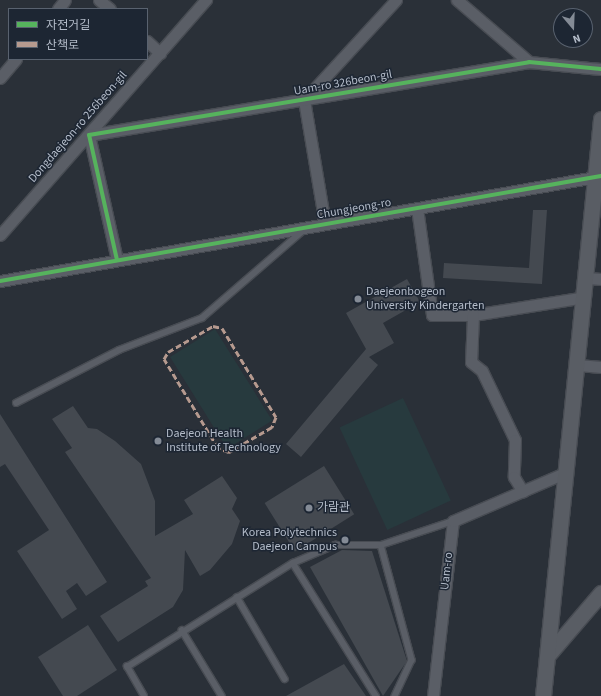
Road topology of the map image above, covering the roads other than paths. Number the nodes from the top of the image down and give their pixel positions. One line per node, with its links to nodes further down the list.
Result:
1 (65, 0): 6 (street)
2 (99, 0): 7 (street)
3 (206, 0): 9 (street, Dongdaejeon-ro 256beon-gil)
4 (396, 0): 14 (street)
5 (457, 0): 11 (street)
6 (59, 8)
7 (109, 8)
8 (148, 42): 9 (street)
9 (160, 53): 16 (street, Dongdaejeon-ro 256beon-gil)
10 (15, 60): 13 (street)
11 (530, 62): 12 (street, Uam-ro 326beon-gil); 14 (street, Uam-ro 326beon-gil)
12 (601, 69)
13 (0, 78)
14 (304, 100): 16 (street, Uam-ro 326beon-gil); 19 (street)
15 (601, 119): 17 (main road)
16 (89, 135): 21 (street, Dongdaejeon-ro 256beon-gil); 22 (street)
17 (598, 176): 18 (street, Chungjeong-ro); 23 (main road)
18 (417, 208): 19 (street, Chungjeong-ro); 26 (street)
19 (325, 224): 20 (street, Chungjeong-ro)
20 (304, 229): 22 (street, Chungjeong-ro); 29 (lane)
21 (0, 235)
22 (117, 260): 24 (street, Chungjeong-ro)
23 (594, 278): 25 (main road)
24 (0, 281)
25 (585, 297): 26 (street); 27 (main road)
26 (472, 315): 31 (street)
27 (578, 365): 28 (street); 30 (main road)
28 (601, 367)
29 (16, 403)
30 (567, 472): 31 (street); 38 (main road)
31 (523, 492): 32 (street)
32 (453, 521): 33 (lane); 44 (street, Uam-ro)
33 (381, 545): 34 (lane); 43 (lane)
34 (293, 563): 36 (lane); 42 (lane)
35 (601, 594): 38 (main road)
36 (237, 597): 37 (lane); 39 (lane)
37 (182, 630): 40 (lane); 41 (lane)
38 (548, 655): 45 (main road)
39 (285, 679)
40 (144, 696)
41 (222, 696)
42 (376, 696)
43 (395, 696)
44 (433, 696)
45 (543, 696)

